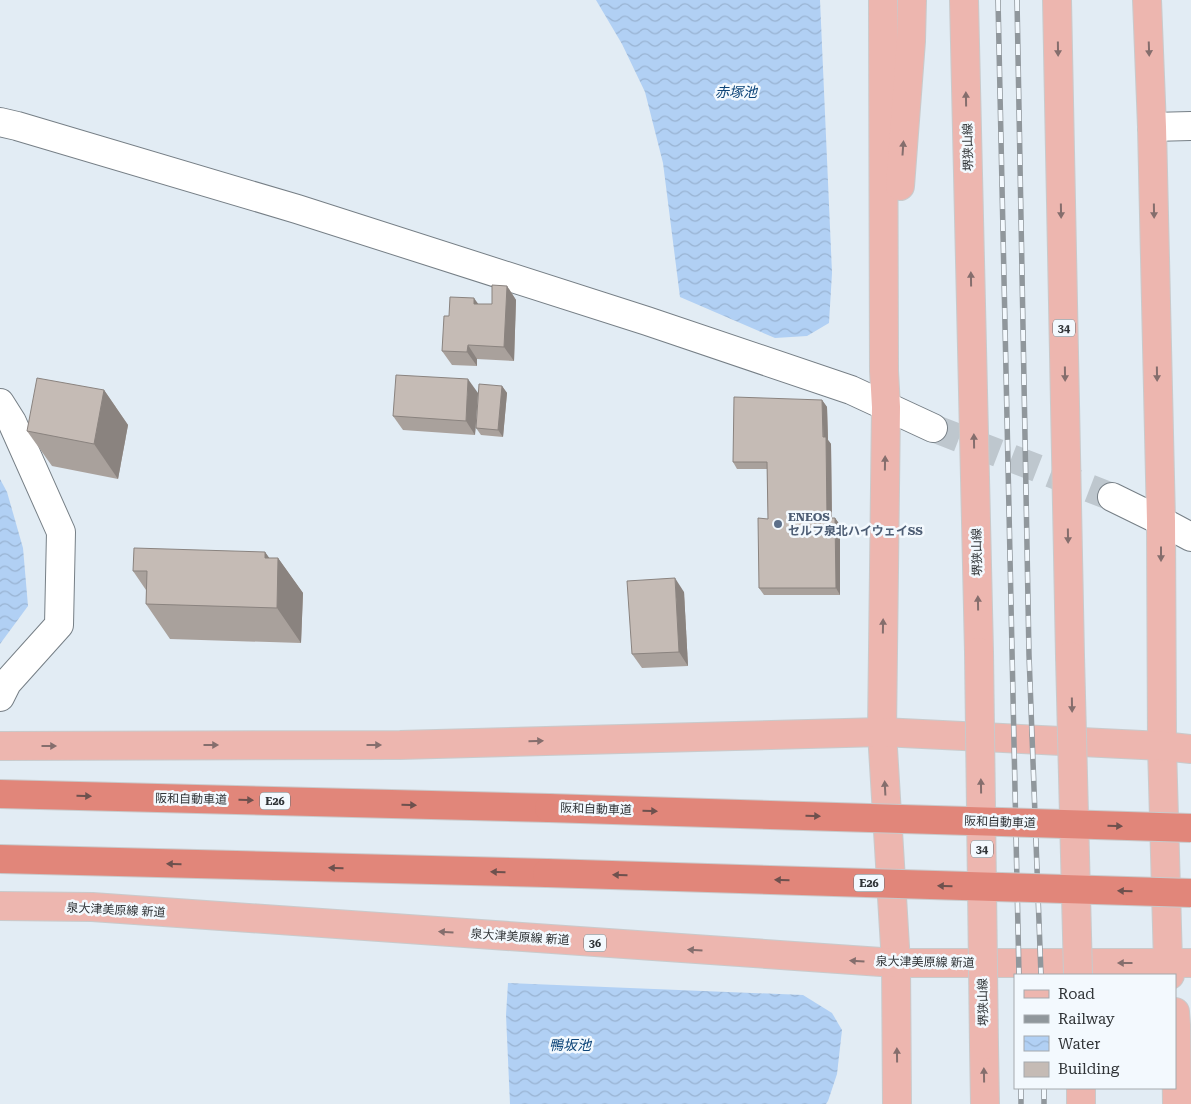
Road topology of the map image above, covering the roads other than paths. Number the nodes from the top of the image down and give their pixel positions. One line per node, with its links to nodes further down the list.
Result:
1 (884, 0): 10 (main road)
2 (912, 0): 10 (main road, one-way to 2)
3 (964, 0): 33 (main road, 堺狭山線 / 34, one-way to 3, bridge)
4 (1057, 0): 27 (main road, 34, one-way to 27, bridge)
5 (1147, 0): 8 (main road, one-way to 8)
6 (0, 122): 10 (street)
7 (1191, 126): 8 (street)
8 (1152, 127): 13 (main road, one-way to 13)
9 (0, 403): 15 (street)
10 (886, 406): 11 (street); 16 (main road, one-way to 10)
11 (933, 428)
12 (1112, 497): 13 (street)
13 (1161, 521): 14 (street); 18 (main road, one-way to 18)
14 (1191, 537)
15 (0, 698)
16 (882, 732): 17 (main road, one-way to 16); 18 (main road); 25 (main road, one-way to 16)
17 (0, 746)
18 (1162, 746): 19 (main road); 26 (main road)
19 (1191, 749)
20 (0, 794): 21 (highway, 阪和自動車道 / E26, one-way to 21, bridge)
21 (1191, 828)
22 (0, 859): 23 (highway, E26, one-way to 22, bridge)
23 (1191, 893)
24 (0, 906): 25 (main road, 泉大津美原線 新道 / 36, one-way to 24)
25 (896, 963): 26 (main road, 泉大津美原線 新道 / 36, one-way to 25); 32 (main road, one-way to 25)
26 (1176, 967)
27 (1078, 974)
28 (1176, 1025): 29 (main road)
29 (1176, 1048): 36 (main road)
30 (1081, 1089): 34 (main road)
31 (1167, 1089): 35 (main road)
32 (897, 1104)
33 (985, 1104)
34 (1081, 1104)
35 (1163, 1104)
36 (1177, 1104)

